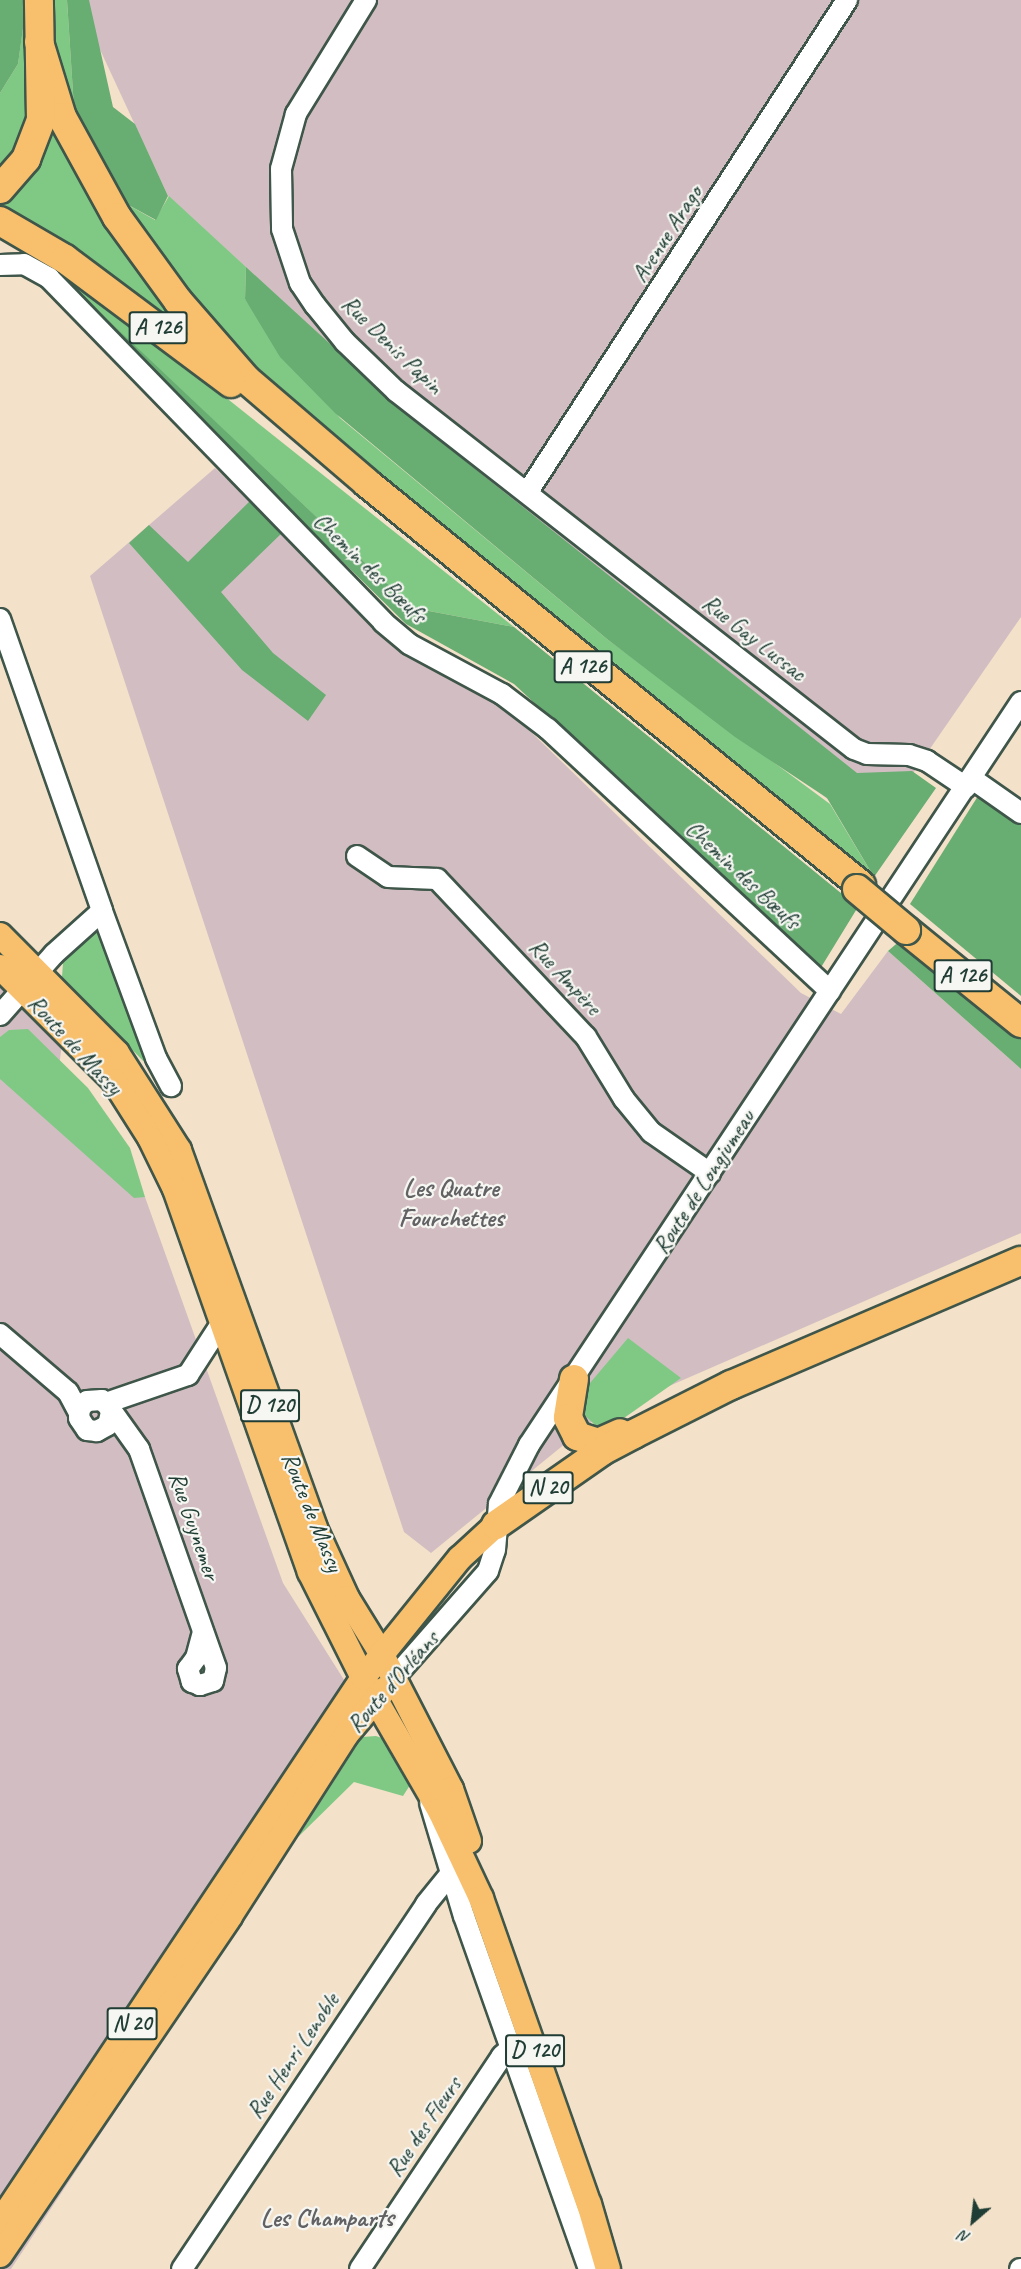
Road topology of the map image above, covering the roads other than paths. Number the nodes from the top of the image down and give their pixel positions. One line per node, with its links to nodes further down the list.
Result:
1 (39, 0): 4 (highway, A 126)
2 (366, 0): 8 (street, Rue Denis Papin)
3 (847, 0): 8 (street, Avenue Arago)
4 (39, 42): 5 (highway); 14 (highway, A 126)
5 (0, 189)
6 (0, 221): 14 (highway, A 126)
7 (0, 265): 20 (street, Chemin des Bœufs)
8 (527, 493): 11 (street, Rue Gay Lussac)
9 (0, 619): 15 (street, Route de Massy)
10 (1021, 702): 11 (street, Route de Longjumeau)
11 (968, 782): 12 (street, Rue Gay Lussac); 20 (street, Route de Longjumeau)
12 (1021, 813)
13 (357, 856): 25 (street, Rue Ampère)
14 (859, 887): 16 (highway, A 126)
15 (102, 911): 19 (street, Route de Massy); 24 (street, Route de Massy)
16 (907, 927): 22 (highway, A 126); 23 (highway, A 126)
17 (0, 935): 19 (main road, Route de Massy / D 120)
18 (0, 967): 19 (main road, Route de Massy / D 120)
19 (30, 980): 21 (street); 27 (main road, Route de Massy / D 120); 36 (main road, Route de Massy / D 120)
20 (830, 991): 25 (street, Route de Longjumeau)
21 (0, 1015)
22 (1021, 1015)
23 (1021, 1023)
24 (171, 1086)
25 (710, 1173): 29 (street, Route de Longjumeau)
26 (1021, 1261): 32 (highway)
27 (221, 1324): 30 (street); 39 (main road, Route de Massy / D 120)
28 (0, 1334): 30 (street)
29 (574, 1379): 32 (highway); 34 (street, Route de Longjumeau)
30 (97, 1407): 31 (street); 31 (street); 33 (street, Rue Guynemer)
31 (101, 1430): 33 (street)
32 (634, 1434): 34 (highway, N 20)
33 (131, 1439): 35 (street, Rue Guynemer)
34 (496, 1525): 36 (main road, N 20); 40 (street, Route d'Orléans / N 20)
35 (203, 1632): 37 (street); 38 (street, Rue Guynemer)
36 (381, 1653): 39 (main road, Route d'Orléans / N 20); 40 (main road, Route de Massy / D 120)
37 (196, 1658): 38 (street); 38 (street)
38 (215, 1664)
39 (363, 1678): 41 (main road, Route de Massy / D 120); 43 (main road, Route d'Orléans / N 20)
40 (394, 1678): 41 (main road, Route d'Orléans / N 20); 45 (main road, Route de Massy / D 120)
41 (376, 1699): 42 (main road, Route de Massy / D 120); 43 (main road, Route d'Orléans / N 20)
42 (429, 1792): 44 (street, Route de Massy); 45 (main road, Route de Massy / D 120)
43 (273, 1833): 47 (main road, N 20); 50 (main road, N 20)
44 (450, 1874): 46 (street, Route de Massy); 52 (street, Rue Henri Lenoble)
45 (481, 1898): 51 (main road, D 120)
46 (513, 2046): 51 (street, Route de Massy); 53 (street, Rue des Fleurs)
47 (33, 2171): 48 (main road); 49 (main road, N 20)
48 (0, 2200)
49 (0, 2222)
50 (0, 2255)
51 (605, 2268)
52 (182, 2269)
53 (360, 2269)

